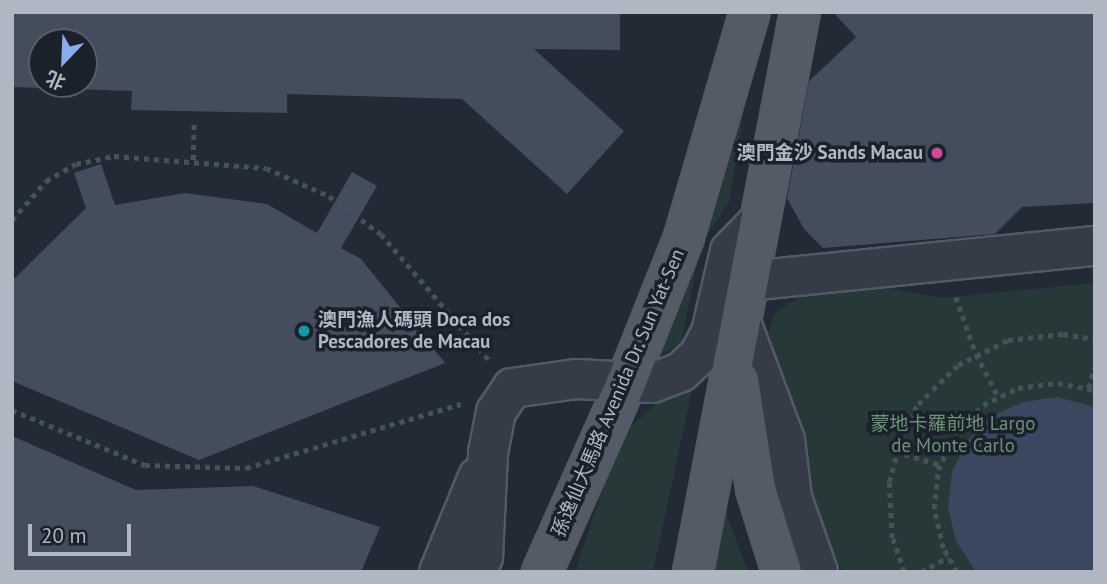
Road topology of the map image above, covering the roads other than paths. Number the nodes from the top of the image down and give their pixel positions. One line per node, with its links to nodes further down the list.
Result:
1 (750, 12): 7 (main road, 孫逸仙大馬路 Avenida Dr. Sun Yat-Sen)
2 (800, 12): 3 (main road)
3 (760, 220): 5 (main road); 7 (street)
4 (1095, 246): 5 (street)
5 (749, 281): 6 (main road)
6 (738, 338): 13 (main road); 14 (main road); 15 (street)
7 (626, 383): 8 (street); 11 (main road, 孫逸仙大馬路 Avenida Dr. Sun Yat-Sen); 12 (main road)
8 (488, 453): 9 (street); 10 (street)
9 (439, 572)
10 (476, 572)
11 (542, 572)
12 (561, 572)
13 (692, 572)
14 (782, 572)
15 (818, 572)

